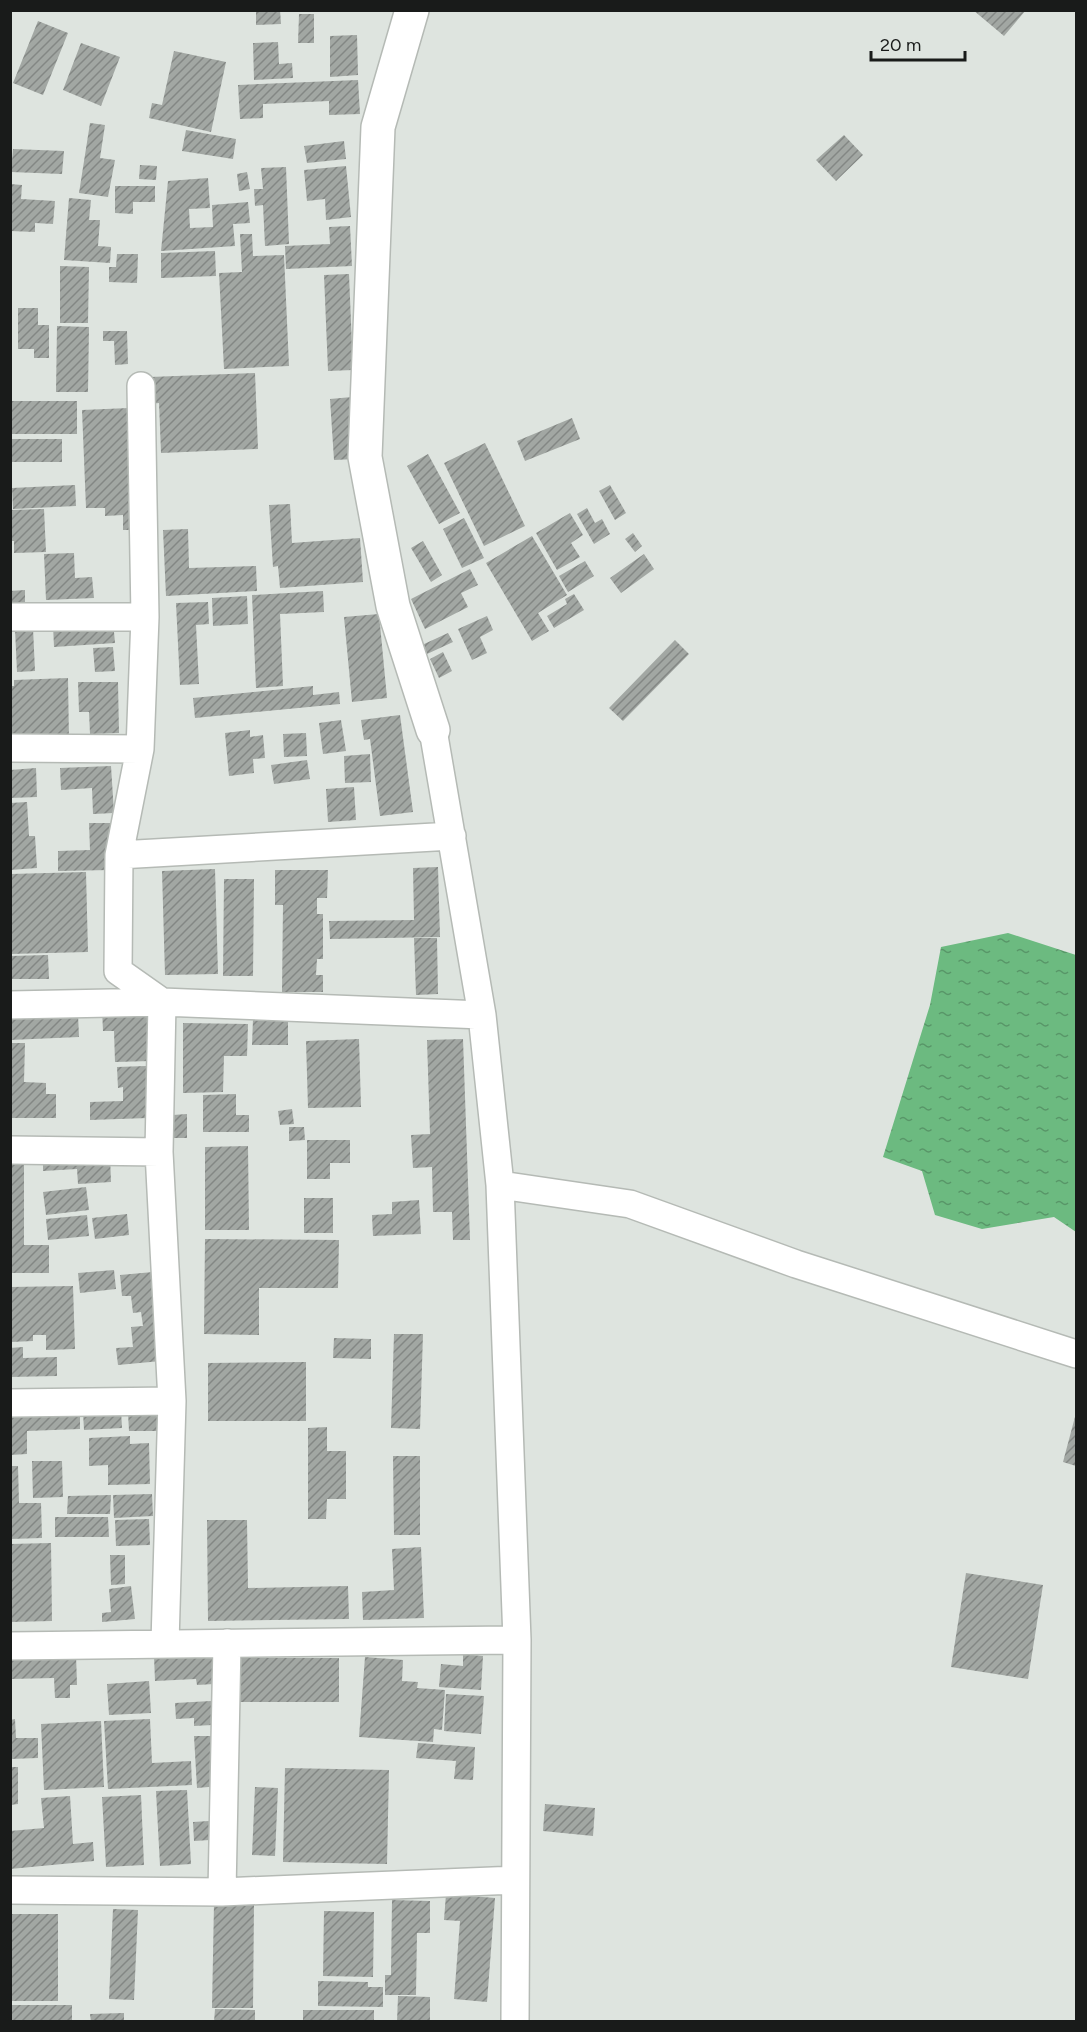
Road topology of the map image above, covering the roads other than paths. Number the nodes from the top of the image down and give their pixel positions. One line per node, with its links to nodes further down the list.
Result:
1 (412, 10): 5 (street)
2 (141, 386): 4 (street)
3 (10, 617): 4 (street)
4 (145, 617): 7 (street)
5 (433, 730): 8 (street)
6 (10, 748): 7 (street)
7 (140, 749): 9 (street)
8 (453, 836): 9 (street); 12 (street)
9 (119, 855): 10 (street)
10 (162, 1002): 11 (street); 12 (street); 14 (street)
11 (10, 1005)
12 (482, 1015): 15 (street)
13 (10, 1150): 14 (street)
14 (159, 1152): 17 (street)
15 (500, 1185): 16 (street); 19 (street)
16 (1077, 1354)
17 (172, 1401): 18 (street); 20 (street)
18 (10, 1402)
19 (517, 1640): 21 (street); 23 (street)
20 (165, 1643): 21 (street); 22 (street)
21 (227, 1643): 25 (street)
22 (10, 1646)
23 (514, 1880): 25 (street); 26 (street)
24 (10, 1890): 25 (street)
25 (222, 1892)
26 (515, 2022)

